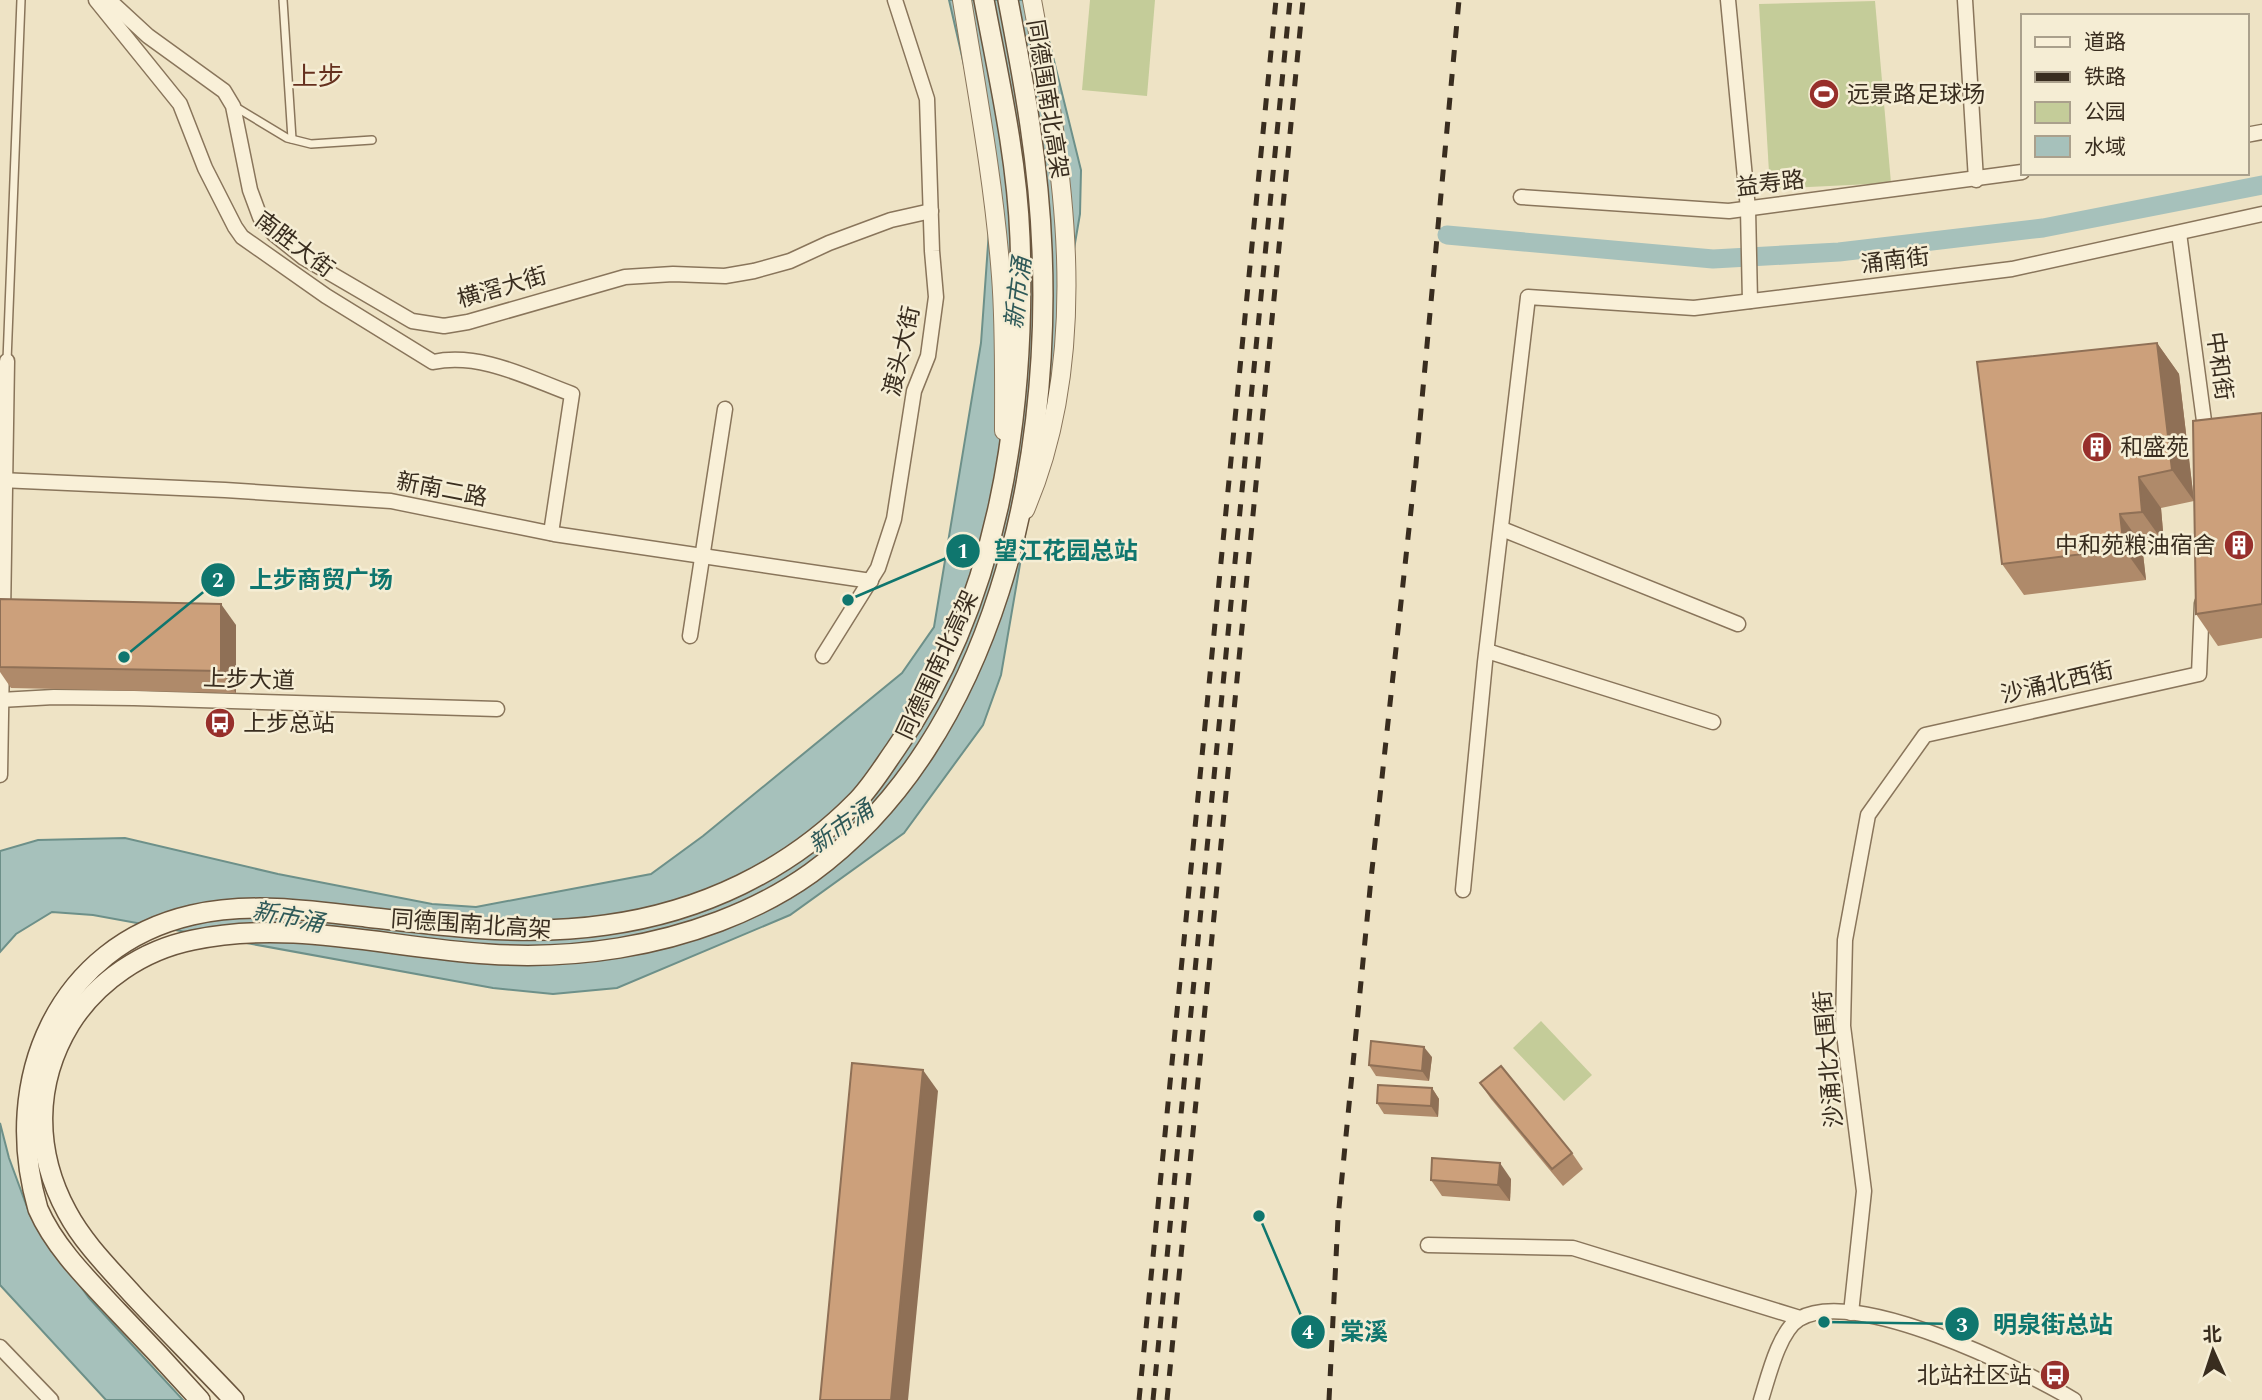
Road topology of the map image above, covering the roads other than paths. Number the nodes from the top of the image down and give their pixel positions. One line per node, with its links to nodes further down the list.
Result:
1 (21, 0): 23 (lane)
2 (96, 0): 29 (street, 南胜大街)
3 (109, 0): 12 (street)
4 (283, 0): 13 (lane)
5 (895, 0): 19 (street, 渡头大街)
6 (961, 0): 26 (street)
7 (984, 0): 26 (main road, 同德围南北高架)
8 (1008, 0): 30 (main road, 同德围南北高架)
9 (1032, 0): 30 (street)
10 (1728, 0): 18 (street)
11 (1965, 0): 16 (street)
12 (233, 106): 13 (lane); 19 (street, 横滘大街)
13 (292, 139): 14 (lane)
14 (372, 140)
15 (2021, 173): 16 (street, 益寿路)
16 (1976, 180): 18 (street, 益寿路)
17 (1521, 197): 18 (street, 益寿路)
18 (1748, 209): 22 (street)
19 (931, 211): 32 (street, 渡头大街)
20 (2262, 215): 21 (street, 涌南街)
21 (2179, 233): 22 (street, 涌南街); 25 (street, 中和街)
22 (1750, 301): 28 (street, 涌南街)
23 (7, 361): 27 (street)
24 (725, 410): 31 (street)
25 (2208, 454)
26 (1005, 475): 49 (main road, 同德围南北高架)
27 (3, 480): 29 (street, 新南二路); 38 (street)
28 (1502, 529): 34 (street); 36 (street)
29 (551, 533): 31 (street, 新南二路)
30 (1013, 539): 50 (main road, 同德围南北高架)
31 (702, 556): 32 (street, 新南二路); 35 (street)
32 (871, 581): 37 (street, 渡头大街)
33 (2203, 592): 41 (street, 沙涌北西街)
34 (1738, 624)
35 (690, 636)
36 (1487, 651): 40 (street); 43 (street)
37 (823, 656)
38 (1, 700): 39 (street, 上步大道); 42 (street)
39 (497, 709)
40 (1713, 722)
41 (1925, 735): 45 (street, 沙涌北大围街)
42 (0, 775)
43 (1463, 890)
44 (1428, 1245): 46 (street)
45 (1852, 1313): 46 (street); 52 (street)
46 (1800, 1318): 51 (street)
47 (0, 1347): 48 (street)
48 (51, 1400)
49 (200, 1400)
50 (234, 1400)
51 (1761, 1400)
52 (2074, 1400)

